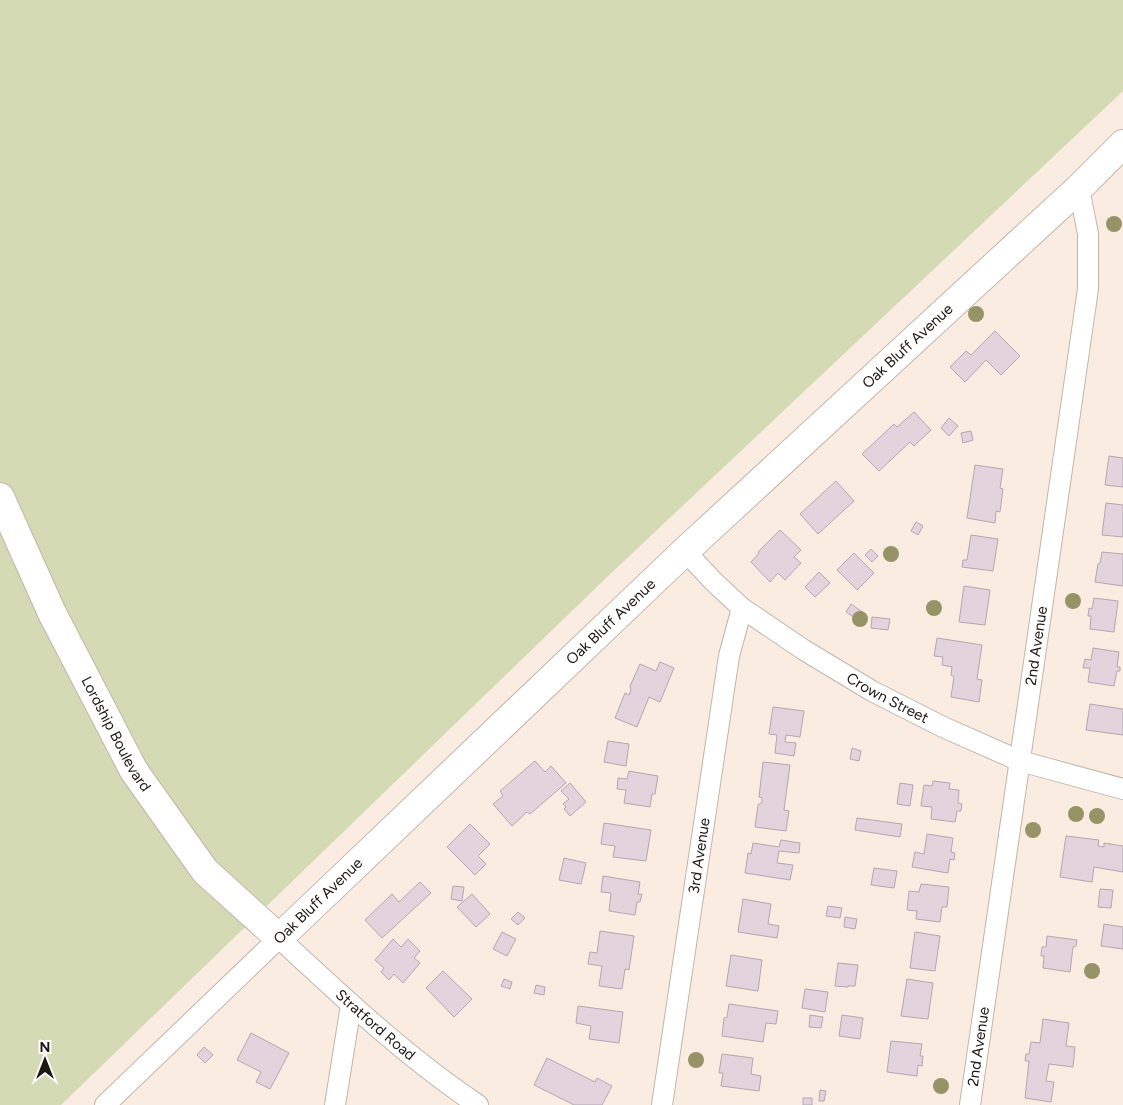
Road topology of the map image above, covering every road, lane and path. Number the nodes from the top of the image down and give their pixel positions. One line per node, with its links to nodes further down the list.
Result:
1 (1123, 144): 2 (main road, Oak Bluff Avenue)
2 (1079, 188): 4 (main road, Oak Bluff Avenue); 6 (street, 2nd Avenue)
3 (0, 497): 8 (main road, Lordship Boulevard)
4 (685, 551): 5 (street, Crown Street); 8 (main road, Oak Bluff Avenue)
5 (742, 608): 6 (street, Crown Street); 13 (street, 3rd Avenue)
6 (1020, 761): 7 (street, Crown Street); 14 (street, 2nd Avenue)
7 (1123, 789)
8 (279, 938): 9 (street, Stratford Road); 10 (street, Oak Bluff Avenue)
9 (351, 1005): 11 (street); 12 (street, Stratford Road)
10 (105, 1105)
11 (335, 1105)
12 (478, 1105)
13 (662, 1105)
14 (970, 1105)

